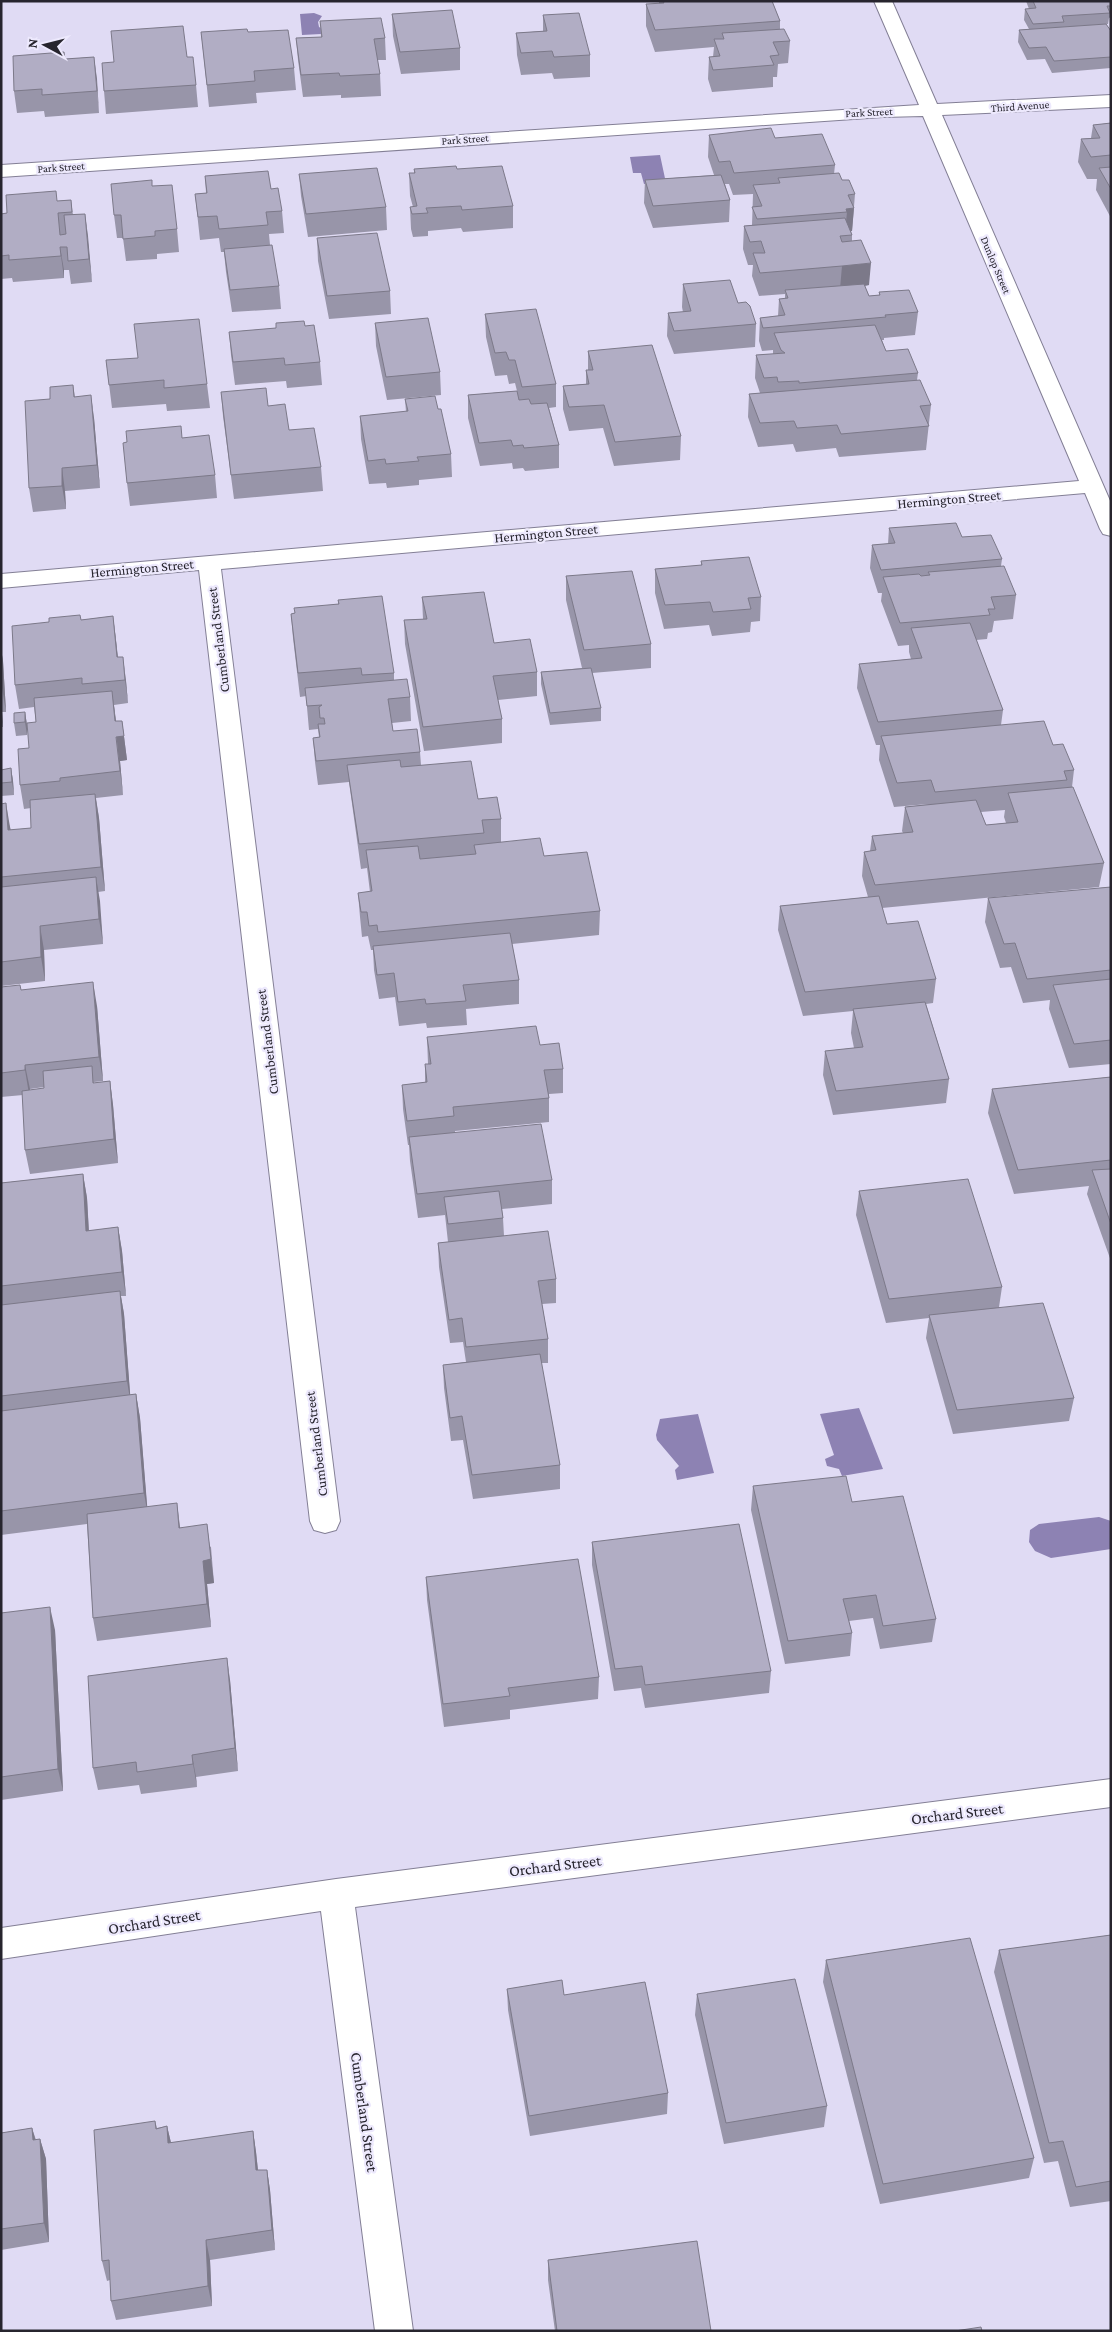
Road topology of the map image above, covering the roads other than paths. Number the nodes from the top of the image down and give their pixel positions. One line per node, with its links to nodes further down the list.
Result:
1 (883, 1): 3 (street, Dunlop Street)
2 (1111, 101): 3 (street, Third Avenue)
3 (930, 110): 4 (street, Park Street); 5 (street, Dunlop Street)
4 (1, 171)
5 (1091, 486): 6 (street, Dunlop Street); 7 (street, Hermington Street)
6 (1111, 529)
7 (209, 562): 8 (street, Hermington Street); 9 (street, Cumberland Street)
8 (1, 581)
9 (325, 1521)
10 (1111, 1793): 11 (street, Orchard Street)
11 (336, 1894): 12 (street, Orchard Street); 13 (street, Cumberland Street)
12 (1, 1944)
13 (394, 2331)

